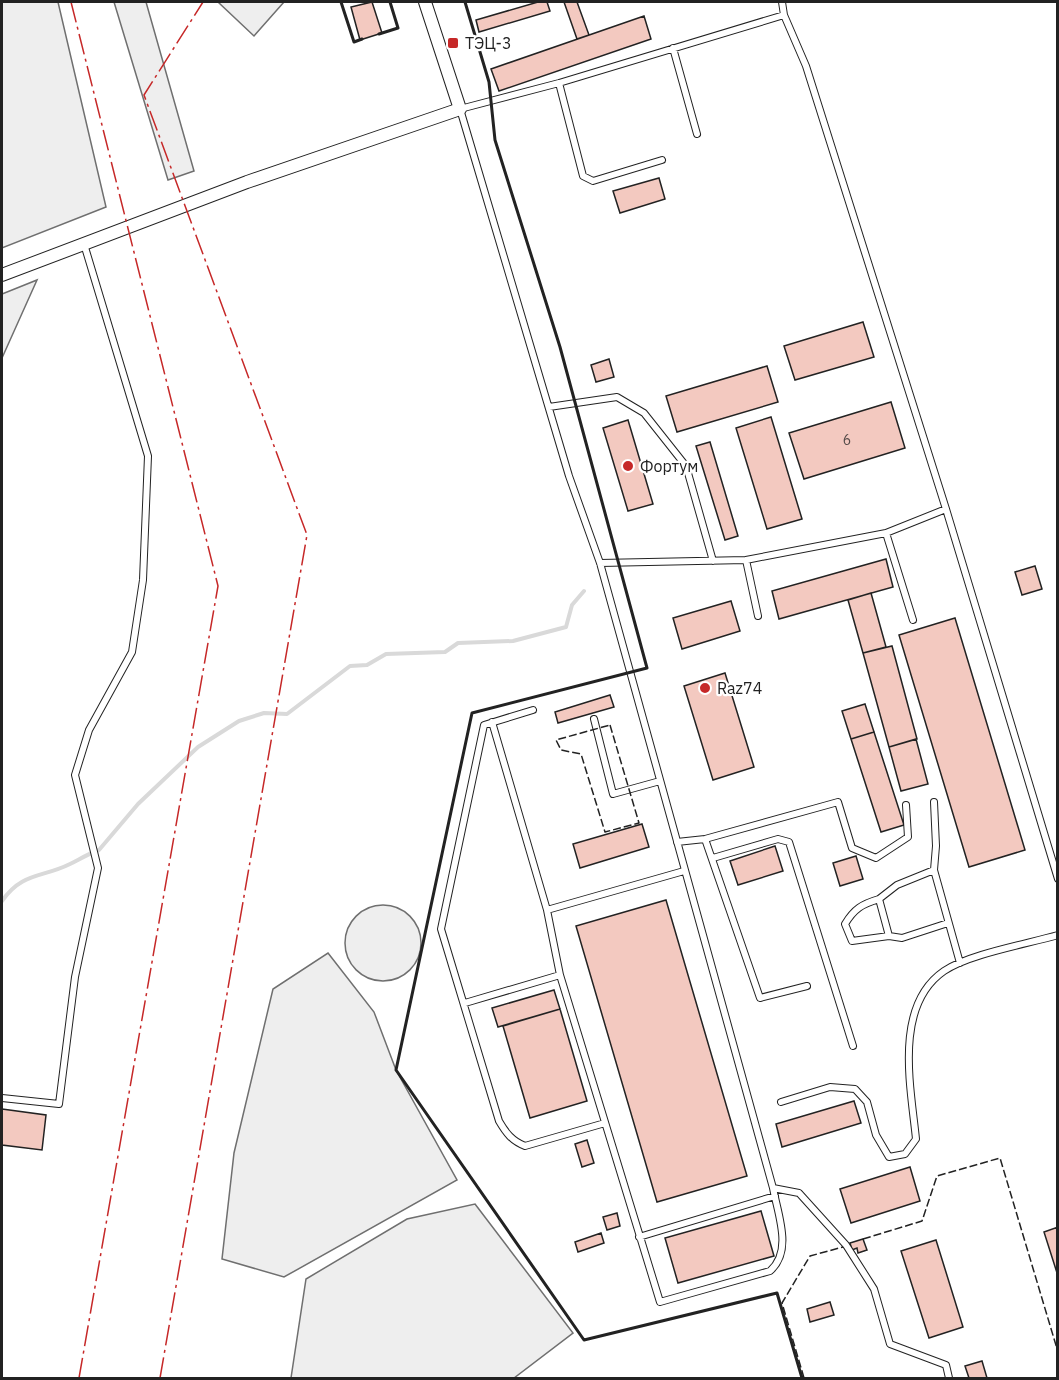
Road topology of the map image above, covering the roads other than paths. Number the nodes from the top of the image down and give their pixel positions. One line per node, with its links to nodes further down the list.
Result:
1 (425, 2): 6 (street)
2 (782, 2): 3 (lane)
3 (784, 15): 4 (lane); 12 (lane)
4 (673, 48): 5 (lane); 7 (lane)
5 (559, 83): 6 (lane); 8 (lane)
6 (460, 109): 9 (street); 11 (lane)
7 (697, 134)
8 (662, 160)
9 (84, 244): 10 (street); 41 (lane)
10 (2, 275)
11 (549, 406): 15 (lane); 16 (lane)
12 (946, 509): 13 (lane); 30 (lane)
13 (886, 533): 14 (lane); 18 (lane)
14 (746, 560): 15 (lane); 17 (lane)
15 (713, 561): 16 (lane)
16 (600, 563): 22 (lane)
17 (758, 616)
18 (913, 620)
19 (533, 710): 21 (lane)
20 (594, 719): 22 (lane)
21 (492, 722): 32 (lane); 39 (lane)
22 (660, 781): 26 (lane)
23 (934, 802): 29 (lane)
24 (906, 805): 25 (lane)
25 (705, 840): 26 (lane); 27 (lane)
26 (677, 842): 28 (lane)
27 (713, 858): 38 (lane); 40 (lane)
28 (684, 870): 32 (lane); 44 (lane)
29 (934, 870): 31 (lane); 33 (lane)
30 (1058, 879)
31 (879, 899): 35 (lane); 35 (lane)
32 (547, 910): 37 (lane)
33 (948, 923): 35 (lane); 36 (lane)
34 (1058, 935): 36 (lane)
35 (889, 936)
36 (960, 963): 42 (lane)
37 (560, 975): 39 (lane); 43 (lane)
38 (807, 986)
39 (465, 1003): 43 (lane)
40 (853, 1046)
41 (2, 1098)
42 (781, 1102)
43 (605, 1123): 45 (lane)
44 (774, 1192): 45 (lane); 45 (lane); 46 (lane)
45 (639, 1237)
46 (949, 1378)

